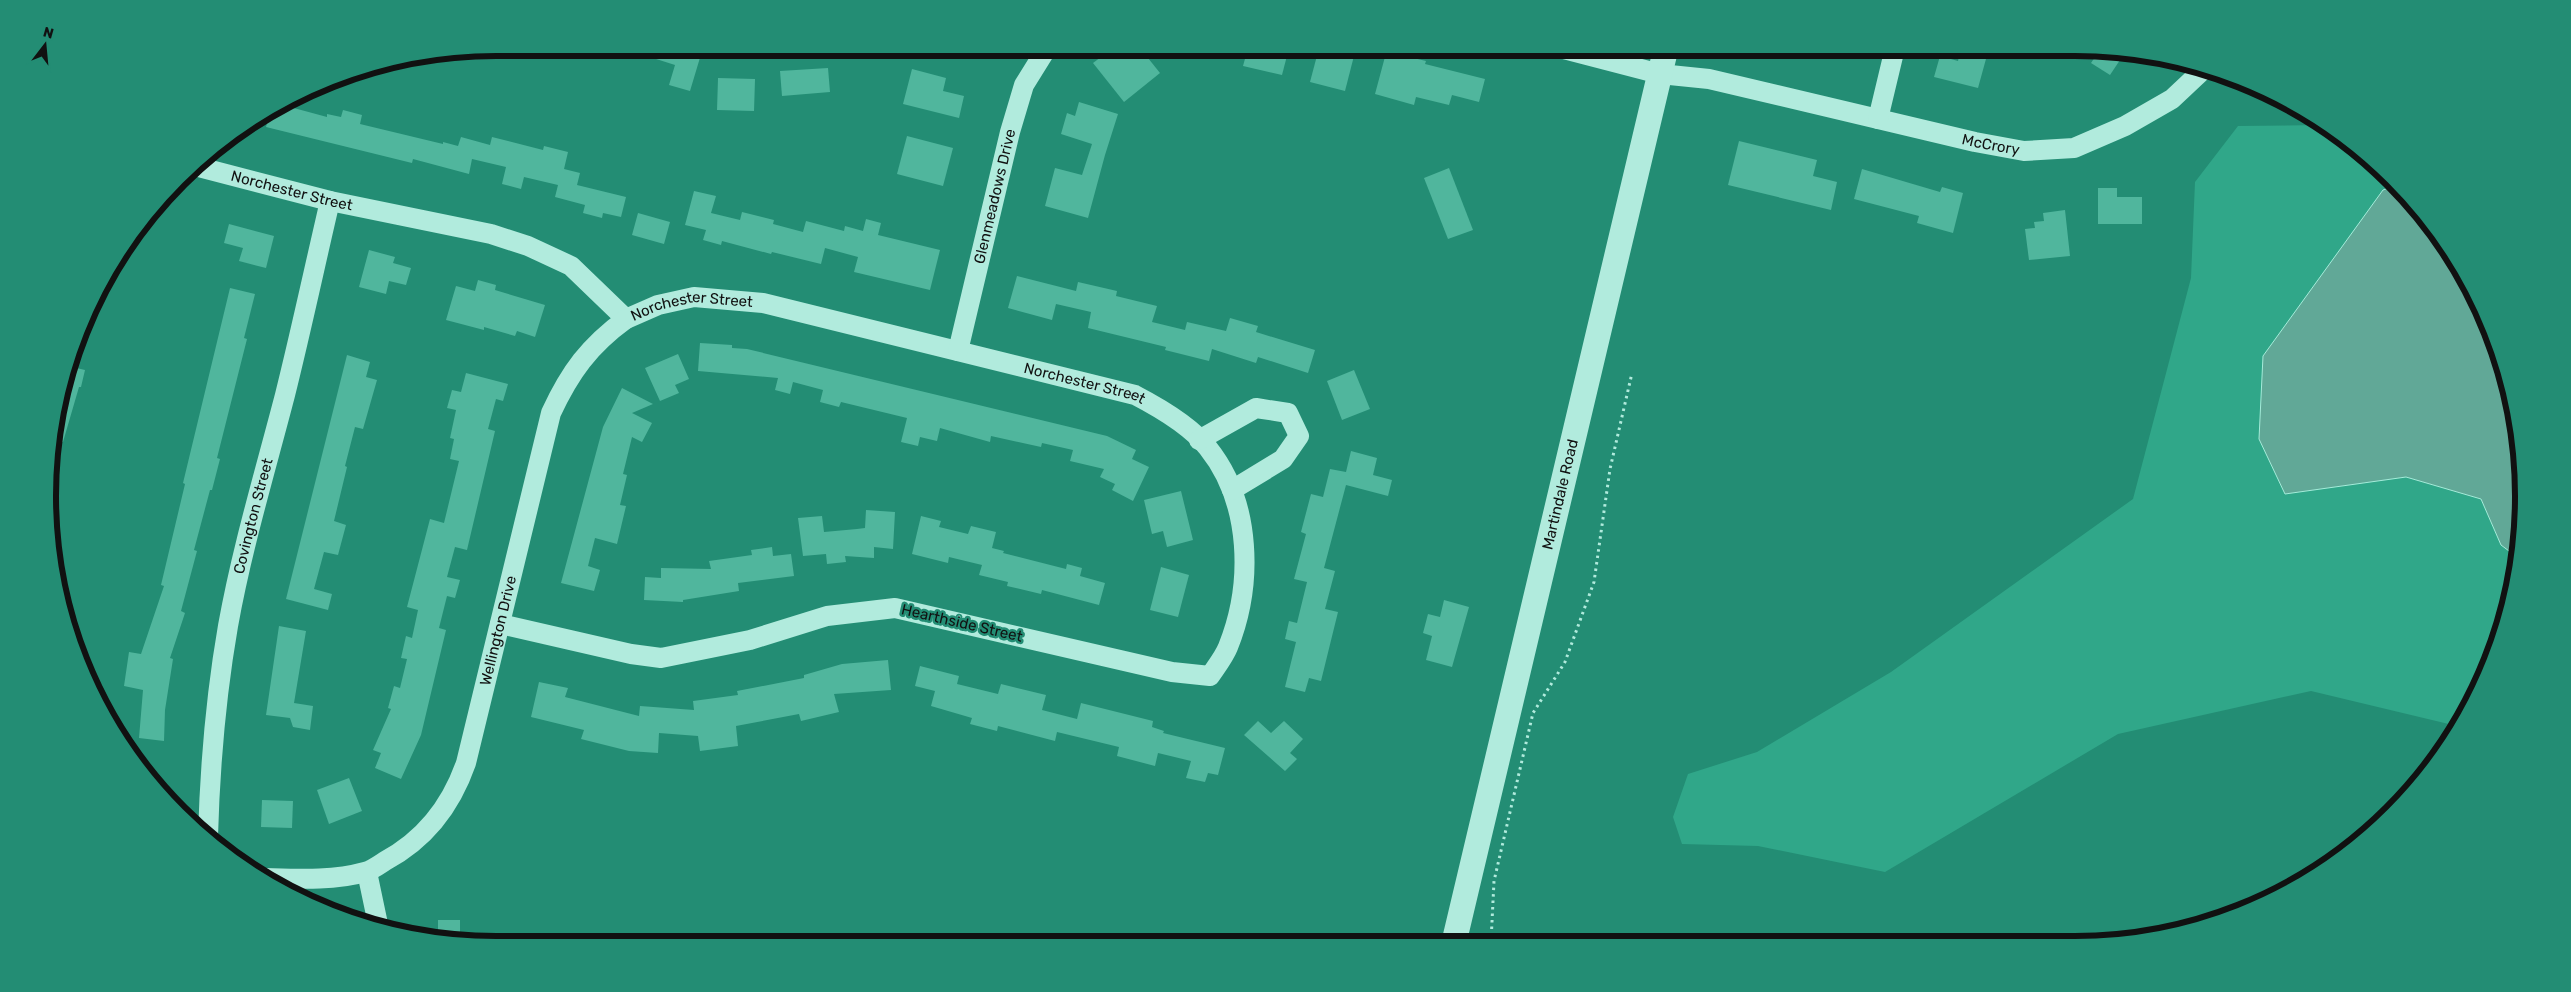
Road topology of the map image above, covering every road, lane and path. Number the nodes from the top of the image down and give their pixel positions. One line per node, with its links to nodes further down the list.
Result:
1 (1042, 56): 11 (street, Glenmeadows Drive)
2 (1591, 56): 5 (street)
3 (1664, 56): 5 (street, Martindale Road)
4 (1893, 56): 7 (street)
5 (1660, 74): 7 (street, McCrory); 21 (street, Martindale Road)
6 (2198, 74): 7 (street, McCrory)
7 (1878, 119)
8 (203, 168): 9 (street, Norchester Street)
9 (330, 200): 10 (street, Norchester Street); 17 (street, Covington Street)
10 (626, 319): 11 (street, Norchester Street); 16 (street, Wellington Drive)
11 (958, 351): 13 (street, Norchester Street)
12 (1632, 373): 22 (path)
13 (1199, 440): 14 (street, Norchester Street); 15 (street)
14 (1220, 468): 15 (street, Hearthside Street)
15 (1232, 490): 16 (street, Hearthside Street)
16 (500, 624): 18 (street, Wellington Drive)
17 (208, 829)
18 (366, 872): 19 (street, Wellington Drive); 20 (street)
19 (278, 878)
20 (377, 919)
21 (1455, 936)
22 (1491, 936)

